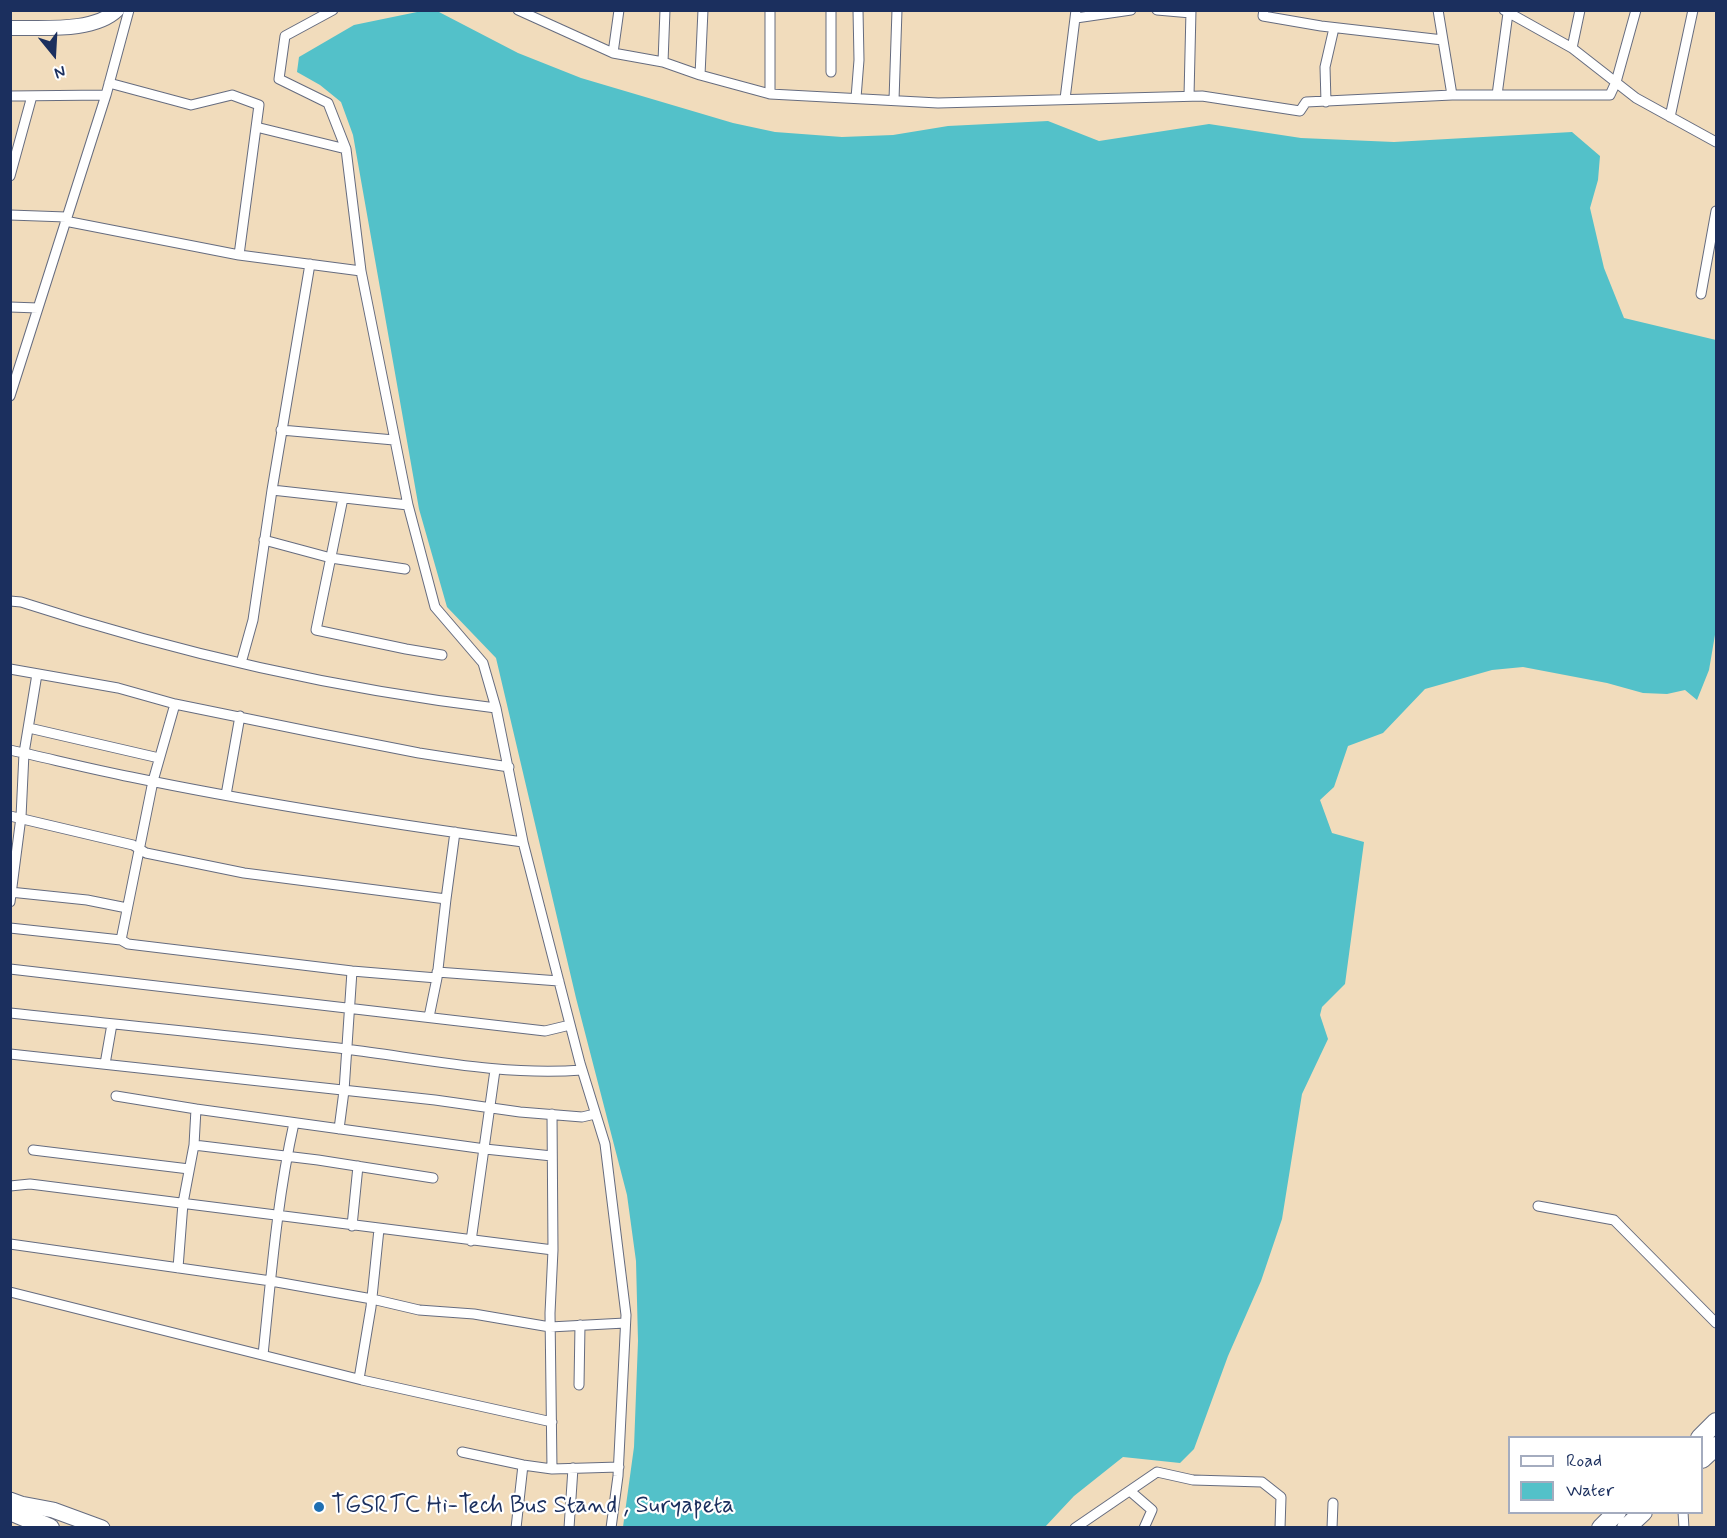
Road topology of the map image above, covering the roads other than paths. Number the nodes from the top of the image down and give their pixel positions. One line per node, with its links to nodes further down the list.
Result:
1 (117, 10): 22 (street)
2 (129, 10): 31 (street)
3 (333, 10): 46 (street)
4 (518, 10): 26 (street)
5 (619, 10): 26 (street)
6 (665, 10): 27 (street)
7 (702, 10): 29 (street)
8 (770, 10): 32 (street)
9 (831, 10): 28 (street)
10 (858, 10): 39 (street)
11 (897, 10): 41 (street)
12 (1131, 10): 21 (street)
13 (1157, 10): 19 (street)
14 (1264, 10): 23 (street)
15 (1438, 10): 24 (street)
16 (1580, 10): 25 (street)
17 (1636, 10): 30 (street)
18 (1693, 10): 43 (street)
19 (1191, 12): 38 (street)
20 (1506, 12): 25 (street); 35 (street)
21 (1076, 14): 40 (street)
22 (10, 28)
23 (1334, 28): 24 (street); 42 (street)
24 (1443, 40): 34 (street)
25 (1572, 48): 30 (street)
26 (613, 53): 27 (street)
27 (663, 62): 29 (street)
28 (831, 72)
29 (700, 75): 32 (street)
30 (1616, 82): 35 (street); 43 (street)
31 (109, 83): 33 (street); 44 (street)
32 (770, 94): 39 (street)
33 (106, 95): 37 (street); 50 (street)
34 (1452, 95): 35 (street); 42 (street)
35 (1497, 95)
36 (10, 96): 37 (street)
37 (32, 96): 47 (street)
38 (1189, 96): 40 (street); 42 (street)
39 (856, 98): 41 (street)
40 (1065, 99): 41 (street)
41 (894, 100)
42 (1326, 102)
43 (1670, 117): 45 (street)
44 (256, 127): 46 (street); 51 (street)
45 (1716, 142)
46 (346, 149): 53 (street)
47 (10, 176)
48 (1716, 211): 54 (street)
49 (10, 215): 50 (street)
50 (65, 219): 51 (street); 56 (street)
51 (238, 255): 52 (street)
52 (310, 264): 53 (street); 60 (street)
53 (361, 271): 61 (street)
54 (1701, 294)
55 (10, 307): 56 (street)
56 (38, 308): 58 (street)
57 (10, 360): 58 (street)
58 (21, 360): 59 (street)
59 (10, 396)
60 (281, 430): 61 (street); 62 (street)
61 (394, 440): 64 (street)
62 (272, 490): 63 (street); 65 (street)
63 (343, 498): 64 (street); 66 (street)
64 (408, 505): 74 (street)
65 (264, 540): 66 (street); 70 (street)
66 (331, 558): 67 (street); 69 (street)
67 (405, 569)
68 (10, 601): 70 (street)
69 (442, 655)
70 (241, 663): 74 (street)
71 (10, 669): 72 (street)
72 (37, 674): 73 (street); 76 (street)
73 (175, 705): 75 (street); 79 (street)
74 (496, 708): 80 (street)
75 (240, 716): 80 (street); 82 (street)
76 (29, 728): 78 (street); 79 (street)
77 (10, 750): 78 (street)
78 (24, 753): 81 (street); 83 (street)
79 (159, 758): 81 (street)
80 (509, 766): 85 (street)
81 (153, 781): 82 (street); 86 (street)
82 (226, 795): 84 (street)
83 (16, 817): 86 (street); 87 (street)
84 (455, 832): 85 (street); 88 (street)
85 (523, 842): 95 (street)
86 (140, 850): 88 (street); 89 (street)
87 (11, 896): 89 (street)
88 (446, 899): 94 (street)
89 (127, 908): 91 (street)
90 (10, 928): 91 (street)
91 (121, 940): 93 (street)
92 (10, 969): 96 (street)
93 (352, 971): 94 (street); 96 (street)
94 (437, 975): 95 (street); 98 (street)
95 (559, 981): 100 (street)
96 (349, 1008): 98 (street); 101 (street)
97 (10, 1013): 99 (street)
98 (429, 1017): 100 (street)
99 (112, 1024): 101 (street); 103 (street)
100 (570, 1025): 105 (street)
101 (347, 1050): 104 (street); 106 (street)
102 (10, 1054): 103 (street)
103 (105, 1064): 106 (street)
104 (495, 1070): 105 (street); 108 (street)
105 (582, 1070): 111 (street)
106 (344, 1091): 108 (street); 113 (street)
107 (116, 1096): 109 (street)
108 (489, 1108): 110 (street); 115 (street)
109 (196, 1109): 112 (street); 114 (street)
110 (552, 1114): 111 (street); 117 (street)
111 (595, 1114): 135 (street)
112 (294, 1123): 113 (street); 118 (street)
113 (339, 1129): 115 (street)
114 (194, 1145): 118 (street); 120 (street)
115 (485, 1149): 117 (street); 128 (street)
116 (33, 1150): 120 (street)
117 (552, 1156): 130 (street)
118 (286, 1157): 119 (street); 125 (street)
119 (358, 1166): 121 (street); 126 (street)
120 (189, 1169): 123 (street)
121 (433, 1178)
122 (10, 1186): 123 (street)
123 (183, 1203): 125 (street); 131 (street)
124 (1538, 1206): 136 (street)
125 (278, 1216): 126 (street); 132 (street)
126 (352, 1226): 127 (street)
127 (379, 1229): 128 (street); 134 (street)
128 (471, 1241): 130 (street)
129 (10, 1244): 131 (street)
130 (553, 1250): 138 (street)
131 (178, 1268): 132 (street)
132 (271, 1281): 134 (street); 139 (street)
133 (10, 1292): 139 (street)
134 (372, 1299): 138 (street); 140 (street)
135 (625, 1323): 137 (street); 149 (street)
136 (1716, 1323)
137 (580, 1325): 138 (street); 141 (street)
138 (550, 1327): 142 (street)
139 (263, 1355): 140 (street)
140 (359, 1379): 142 (street)
141 (579, 1385)
142 (552, 1422): 151 (street)
143 (1716, 1422): 144 (highway)
144 (1701, 1436)
145 (1716, 1446): 147 (highway)
146 (462, 1452): 148 (street)
147 (1703, 1457)
148 (523, 1465): 151 (street); 160 (street)
149 (619, 1467): 150 (street); 162 (street)
150 (573, 1468): 151 (street); 161 (street)
151 (552, 1469)
152 (1130, 1491): 163 (street); 164 (street); 165 (street)
153 (10, 1500): 159 (main road)
154 (1332, 1503): 166 (street)
155 (10, 1511): 158 (highway)
156 (1615, 1514): 167 (highway)
157 (1640, 1514): 168 (highway)
158 (50, 1527)
159 (102, 1527)
160 (516, 1527)
161 (569, 1527)
162 (611, 1527)
163 (1075, 1527)
164 (1144, 1527)
165 (1280, 1527)
166 (1332, 1527)
167 (1601, 1527)
168 (1626, 1527)

